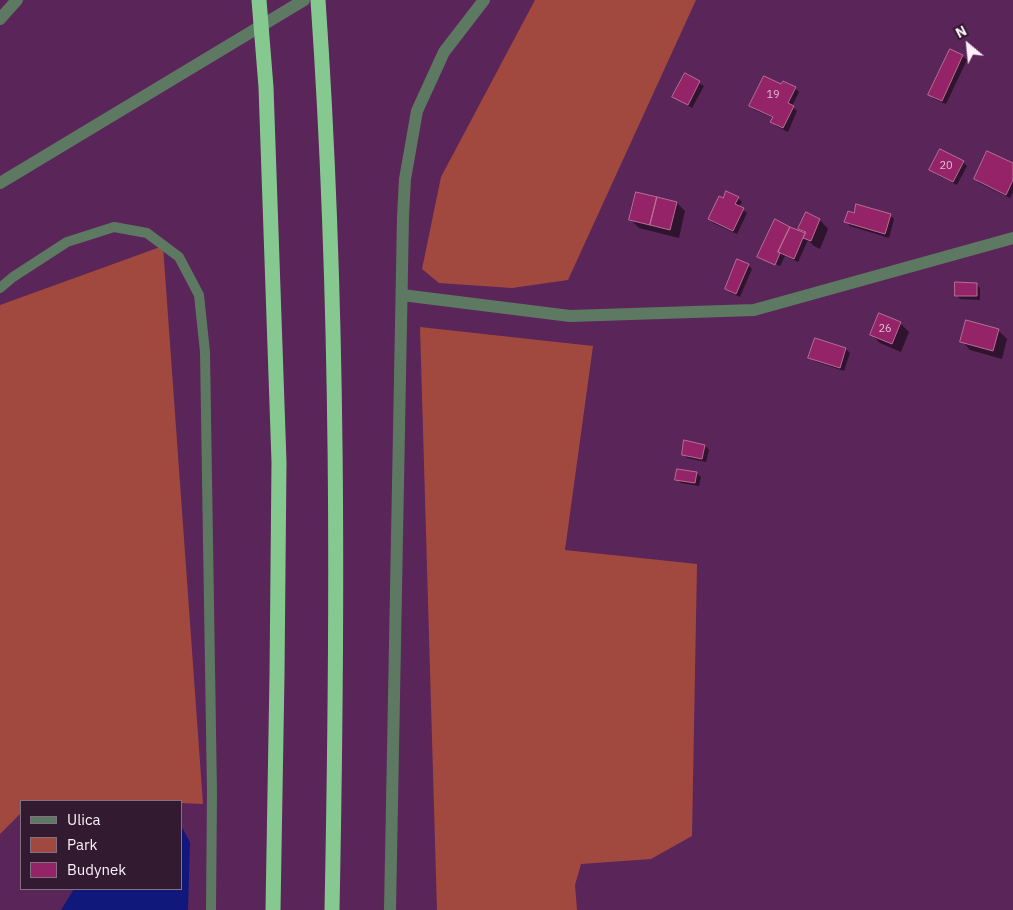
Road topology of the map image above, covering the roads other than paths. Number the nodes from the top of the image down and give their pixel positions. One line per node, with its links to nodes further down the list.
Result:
1 (16, 0): 6 (street)
2 (259, 0): 12 (highway)
3 (304, 0): 7 (street)
4 (318, 0): 13 (highway)
5 (484, 0): 10 (street)
6 (0, 19)
7 (0, 183)
8 (1013, 238): 10 (street)
9 (0, 288): 11 (lane)
10 (402, 295): 14 (street)
11 (211, 910)
12 (273, 910)
13 (332, 910)
14 (390, 910)

